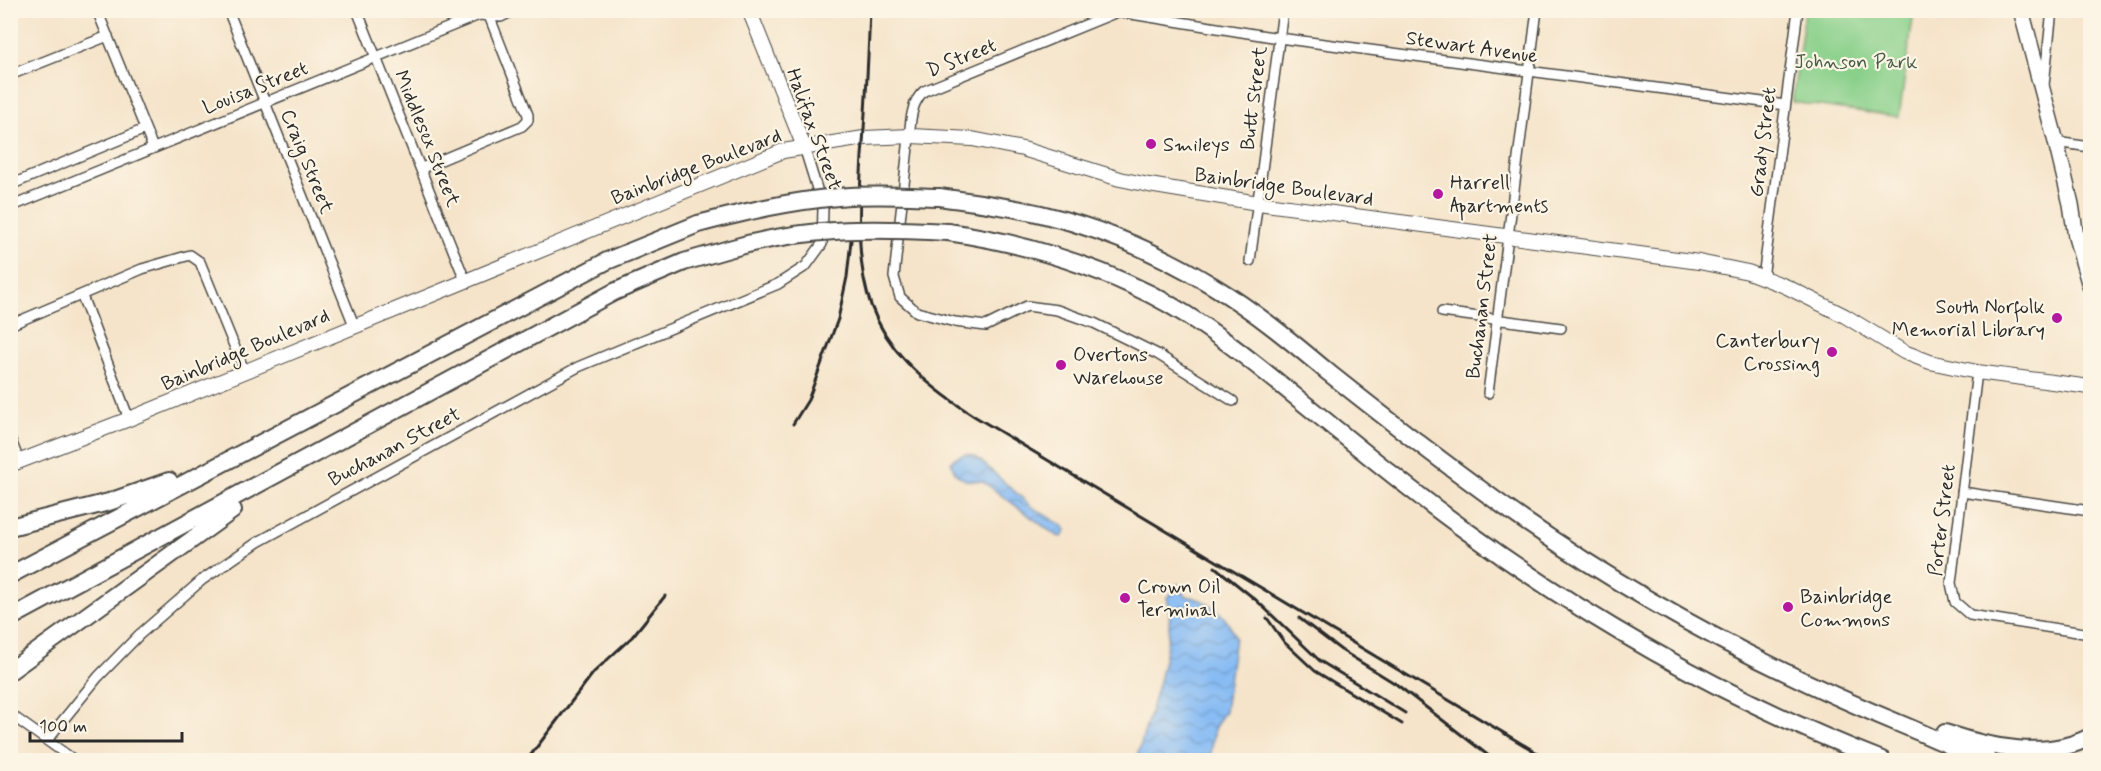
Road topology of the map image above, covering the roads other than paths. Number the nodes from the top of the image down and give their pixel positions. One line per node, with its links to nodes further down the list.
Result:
1 (98, 10): 13 (street)
2 (228, 10): 19 (street, Craig Street)
3 (357, 10): 15 (street, Middlesex Street)
4 (515, 10): 12 (street, Louisa Street)
5 (749, 10): 24 (street, Halifax Street)
6 (1283, 10): 14 (street, Butt Street)
7 (1537, 10): 16 (street, Buchanan Street)
8 (1798, 10): 20 (street, Grady Street)
9 (2021, 10): 18 (main road)
10 (2052, 10): 18 (street)
11 (1120, 11): 14 (street, Stewart Avenue); 22 (street, D Street)
12 (488, 13): 15 (street, Louisa Street); 27 (street)
13 (108, 36): 17 (street); 21 (street)
14 (1279, 38): 16 (street, Stewart Avenue); 31 (street, Butt Street)
15 (376, 57): 19 (street, Louisa Street); 27 (street, Middlesex Street)
16 (1529, 72): 20 (street, Stewart Avenue); 34 (street, Buchanan Street)
17 (10, 75)
18 (2043, 96): 23 (main road)
19 (264, 102): 26 (street, Louisa Street); 45 (street, Craig Street)
20 (1785, 105): 38 (street, Grady Street)
21 (145, 129): 26 (street); 28 (street)
22 (911, 136): 24 (street, Bainbridge Boulevard); 31 (street, Bainbridge Boulevard); 51 (street, D Street)
23 (2056, 142): 25 (street); 32 (main road)
24 (804, 147): 36 (street, Halifax Street); 39 (street, Bainbridge Boulevard)
25 (2091, 147)
26 (153, 148): 30 (street, Louisa Street)
27 (422, 168): 39 (street, Middlesex Street)
28 (38, 174): 29 (street); 30 (street)
29 (10, 185)
30 (45, 192): 33 (street, Louisa Street)
31 (1258, 203): 34 (street, Bainbridge Boulevard); 37 (street, Butt Street)
32 (2071, 204): 35 (main road); 40 (main road)
33 (10, 207)
34 (1508, 236): 38 (street, Bainbridge Boulevard); 43 (street, Buchanan Street)
35 (2091, 254)
36 (810, 260): 68 (street, Buchanan Street)
37 (1250, 261)
38 (1762, 278): 48 (street, Bainbridge Boulevard)
39 (465, 279): 45 (street, Bainbridge Boulevard)
40 (2091, 286)
41 (82, 296): 44 (street); 47 (street); 52 (street)
42 (1442, 312): 43 (street)
43 (1497, 319): 46 (street); 50 (street, Buchanan Street)
44 (10, 325)
45 (354, 325): 47 (street, Bainbridge Boulevard)
46 (1561, 328)
47 (244, 370): 52 (street, Bainbridge Boulevard)
48 (1977, 372): 49 (street, Bainbridge Boulevard); 57 (street, Porter Street)
49 (2091, 387)
50 (1488, 393)
51 (1233, 401)
52 (129, 418): 56 (street, Bainbridge Boulevard)
53 (352, 434): 61 (highway); 63 (highway); 64 (highway, bridge)
54 (10, 438): 56 (street)
55 (248, 450): 59 (highway); 60 (highway); 65 (highway, bridge)
56 (15, 463)
57 (1962, 492): 58 (street); 62 (street, Porter Street)
58 (2091, 511)
59 (10, 527)
60 (10, 575)
61 (10, 618)
62 (2091, 634)
63 (10, 671)
64 (1735, 694): 70 (highway); 71 (highway)
65 (1872, 712): 67 (highway); 72 (highway)
66 (10, 714): 68 (street)
67 (2091, 737)
68 (47, 740): 69 (street)
69 (74, 760)
70 (1854, 760)
71 (1882, 760)
72 (1988, 760)

